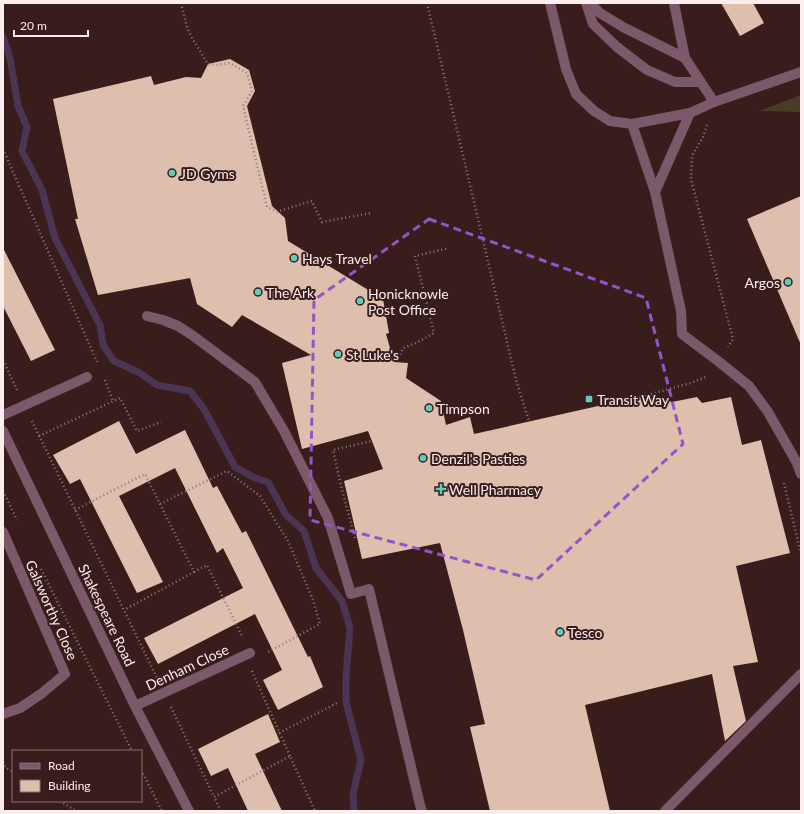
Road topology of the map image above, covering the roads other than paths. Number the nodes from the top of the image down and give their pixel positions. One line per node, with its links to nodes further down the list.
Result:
1 (550, 3): 10 (street)
2 (586, 3): 7 (street)
3 (590, 3): 5 (street)
4 (674, 3): 5 (street)
5 (685, 58): 7 (street)
6 (801, 72): 8 (street)
7 (701, 82): 8 (street)
8 (714, 102): 9 (street)
9 (690, 113): 10 (street); 11 (street)
10 (632, 124): 11 (street)
11 (655, 192): 16 (street)
12 (147, 316): 23 (street)
13 (87, 378): 14 (street)
14 (3, 415)
15 (3, 430): 20 (street, Shakespeare Road)
16 (801, 474)
17 (3, 532): 21 (street, Galsworthy Close)
18 (252, 656): 20 (street, Denham Close)
19 (801, 674): 24 (street)
20 (135, 706): 22 (street, Shakespeare Road)
21 (3, 714)
22 (189, 811)
23 (422, 811)
24 (665, 811)

